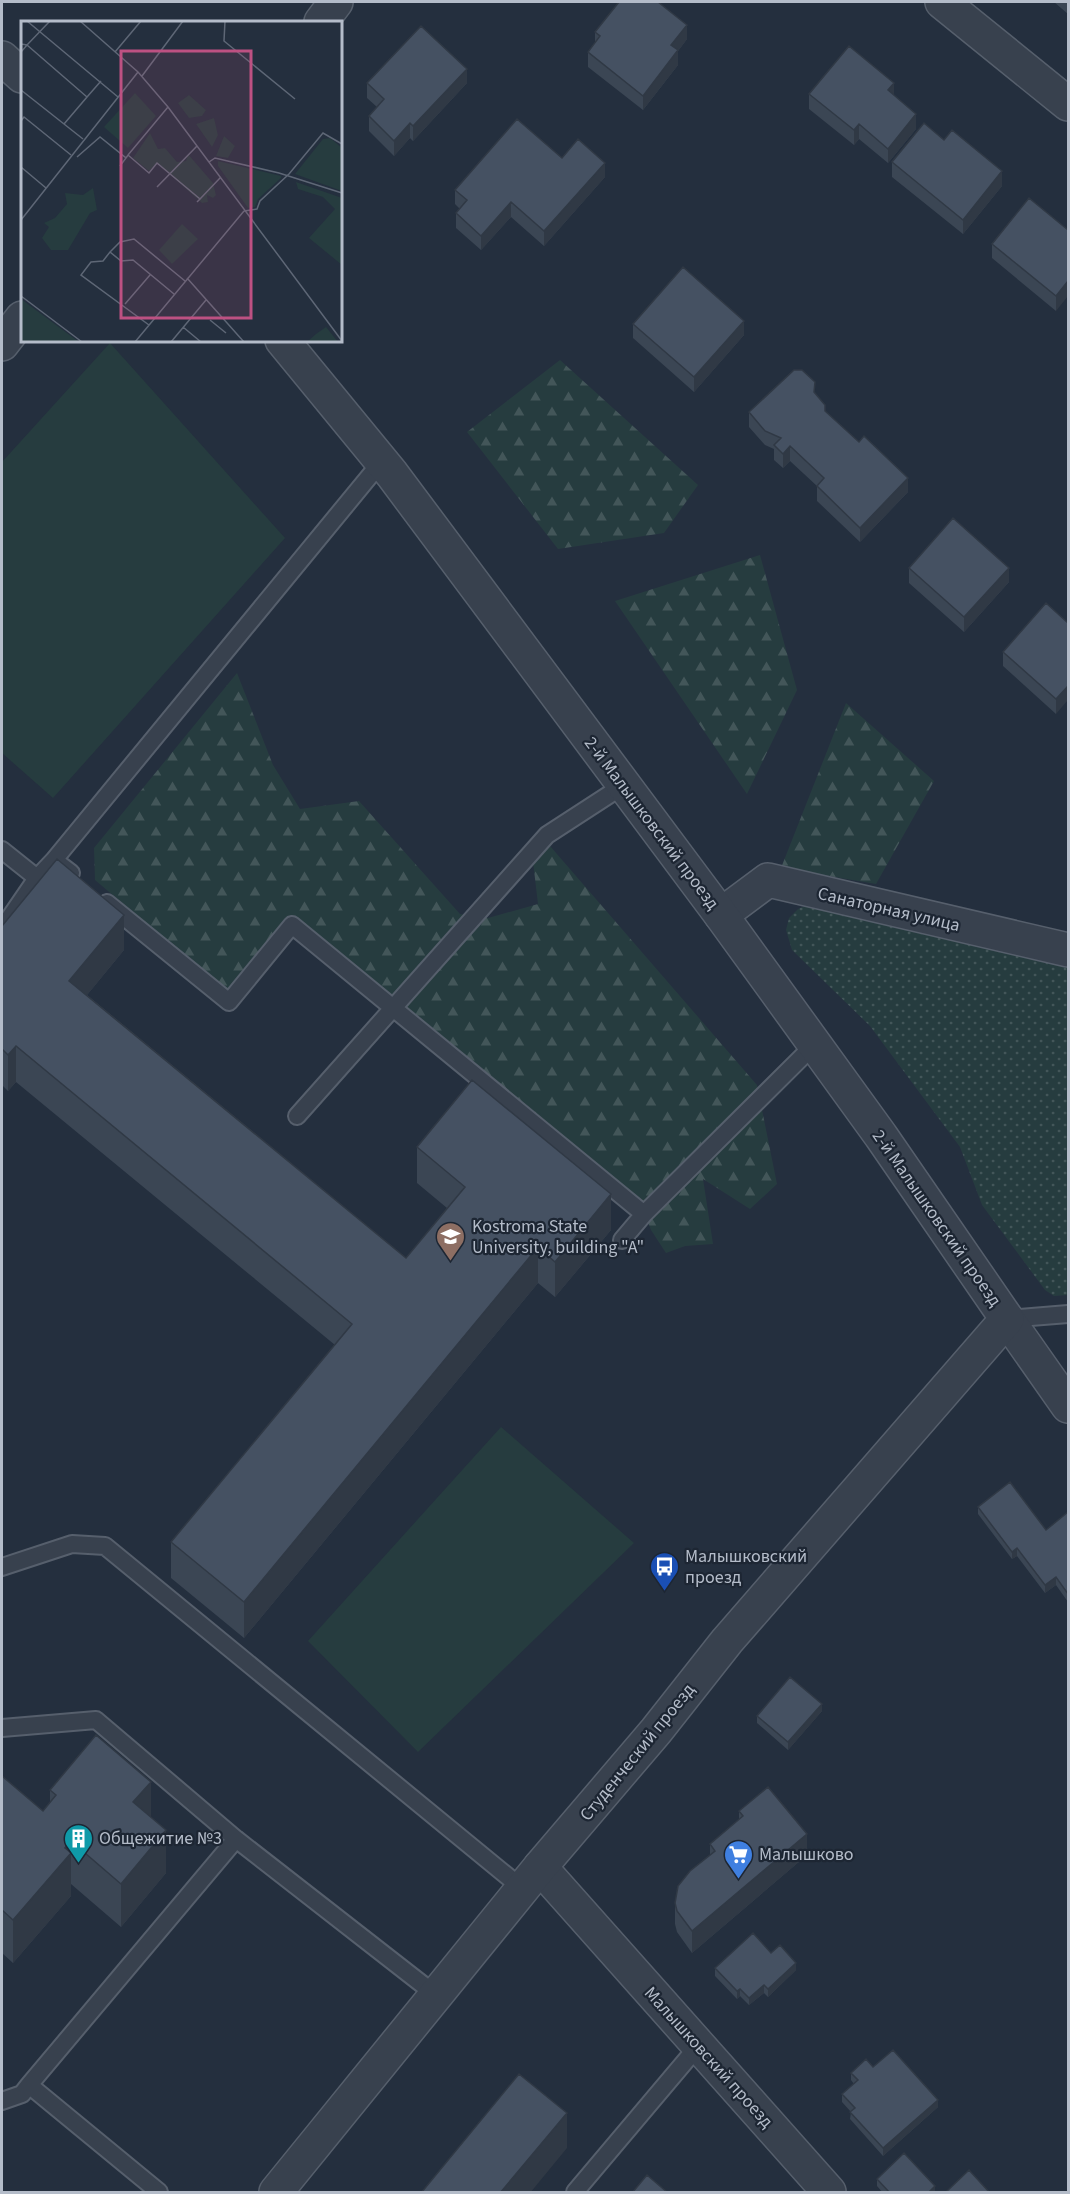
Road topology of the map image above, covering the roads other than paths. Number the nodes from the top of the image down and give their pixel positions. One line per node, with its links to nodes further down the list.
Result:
1 (336, 2): 3 (street)
2 (942, 2): 6 (street)
3 (322, 21)
4 (2, 58): 5 (street)
5 (21, 75)
6 (1068, 104)
7 (21, 319): 9 (street)
8 (284, 342): 10 (street, 2-й Малышковский проезд)
9 (2, 344)
10 (382, 461): 11 (street, 2-й Малышковский проезд); 13 (lane)
11 (624, 785): 15 (street, 2-й Малышковский проезд); 18 (lane)
12 (2, 850): 14 (lane)
13 (54, 860): 14 (lane); 18 (lane)
14 (37, 878): 16 (lane)
15 (720, 915): 17 (street, Санаторная улица); 19 (street, 2-й Малышковский проезд)
16 (2, 929)
17 (1068, 950)
18 (393, 1008): 20 (lane); 21 (lane)
19 (814, 1045): 21 (lane); 24 (street, 2-й Малышковский проезд)
20 (297, 1116)
21 (644, 1214): 22 (lane)
22 (622, 1240)
23 (1068, 1314): 24 (lane)
24 (1006, 1318): 25 (street, 2-й Малышковский проезд); 29 (street, Студенческий проезд)
25 (1068, 1406)
26 (2, 1567): 29 (lane)
27 (2, 1728): 28 (lane)
28 (236, 1839): 30 (lane); 32 (lane)
29 (532, 1878): 30 (street, Студенческий проезд); 31 (street, Малышковский проезд)
30 (436, 1995): 35 (street, Студенческий проезд)
31 (699, 2045): 36 (lane); 37 (street, Малышковский проезд)
32 (29, 2085): 33 (lane); 34 (lane)
33 (2, 2101)
34 (159, 2193)
35 (276, 2193)
36 (575, 2193)
37 (829, 2193)

